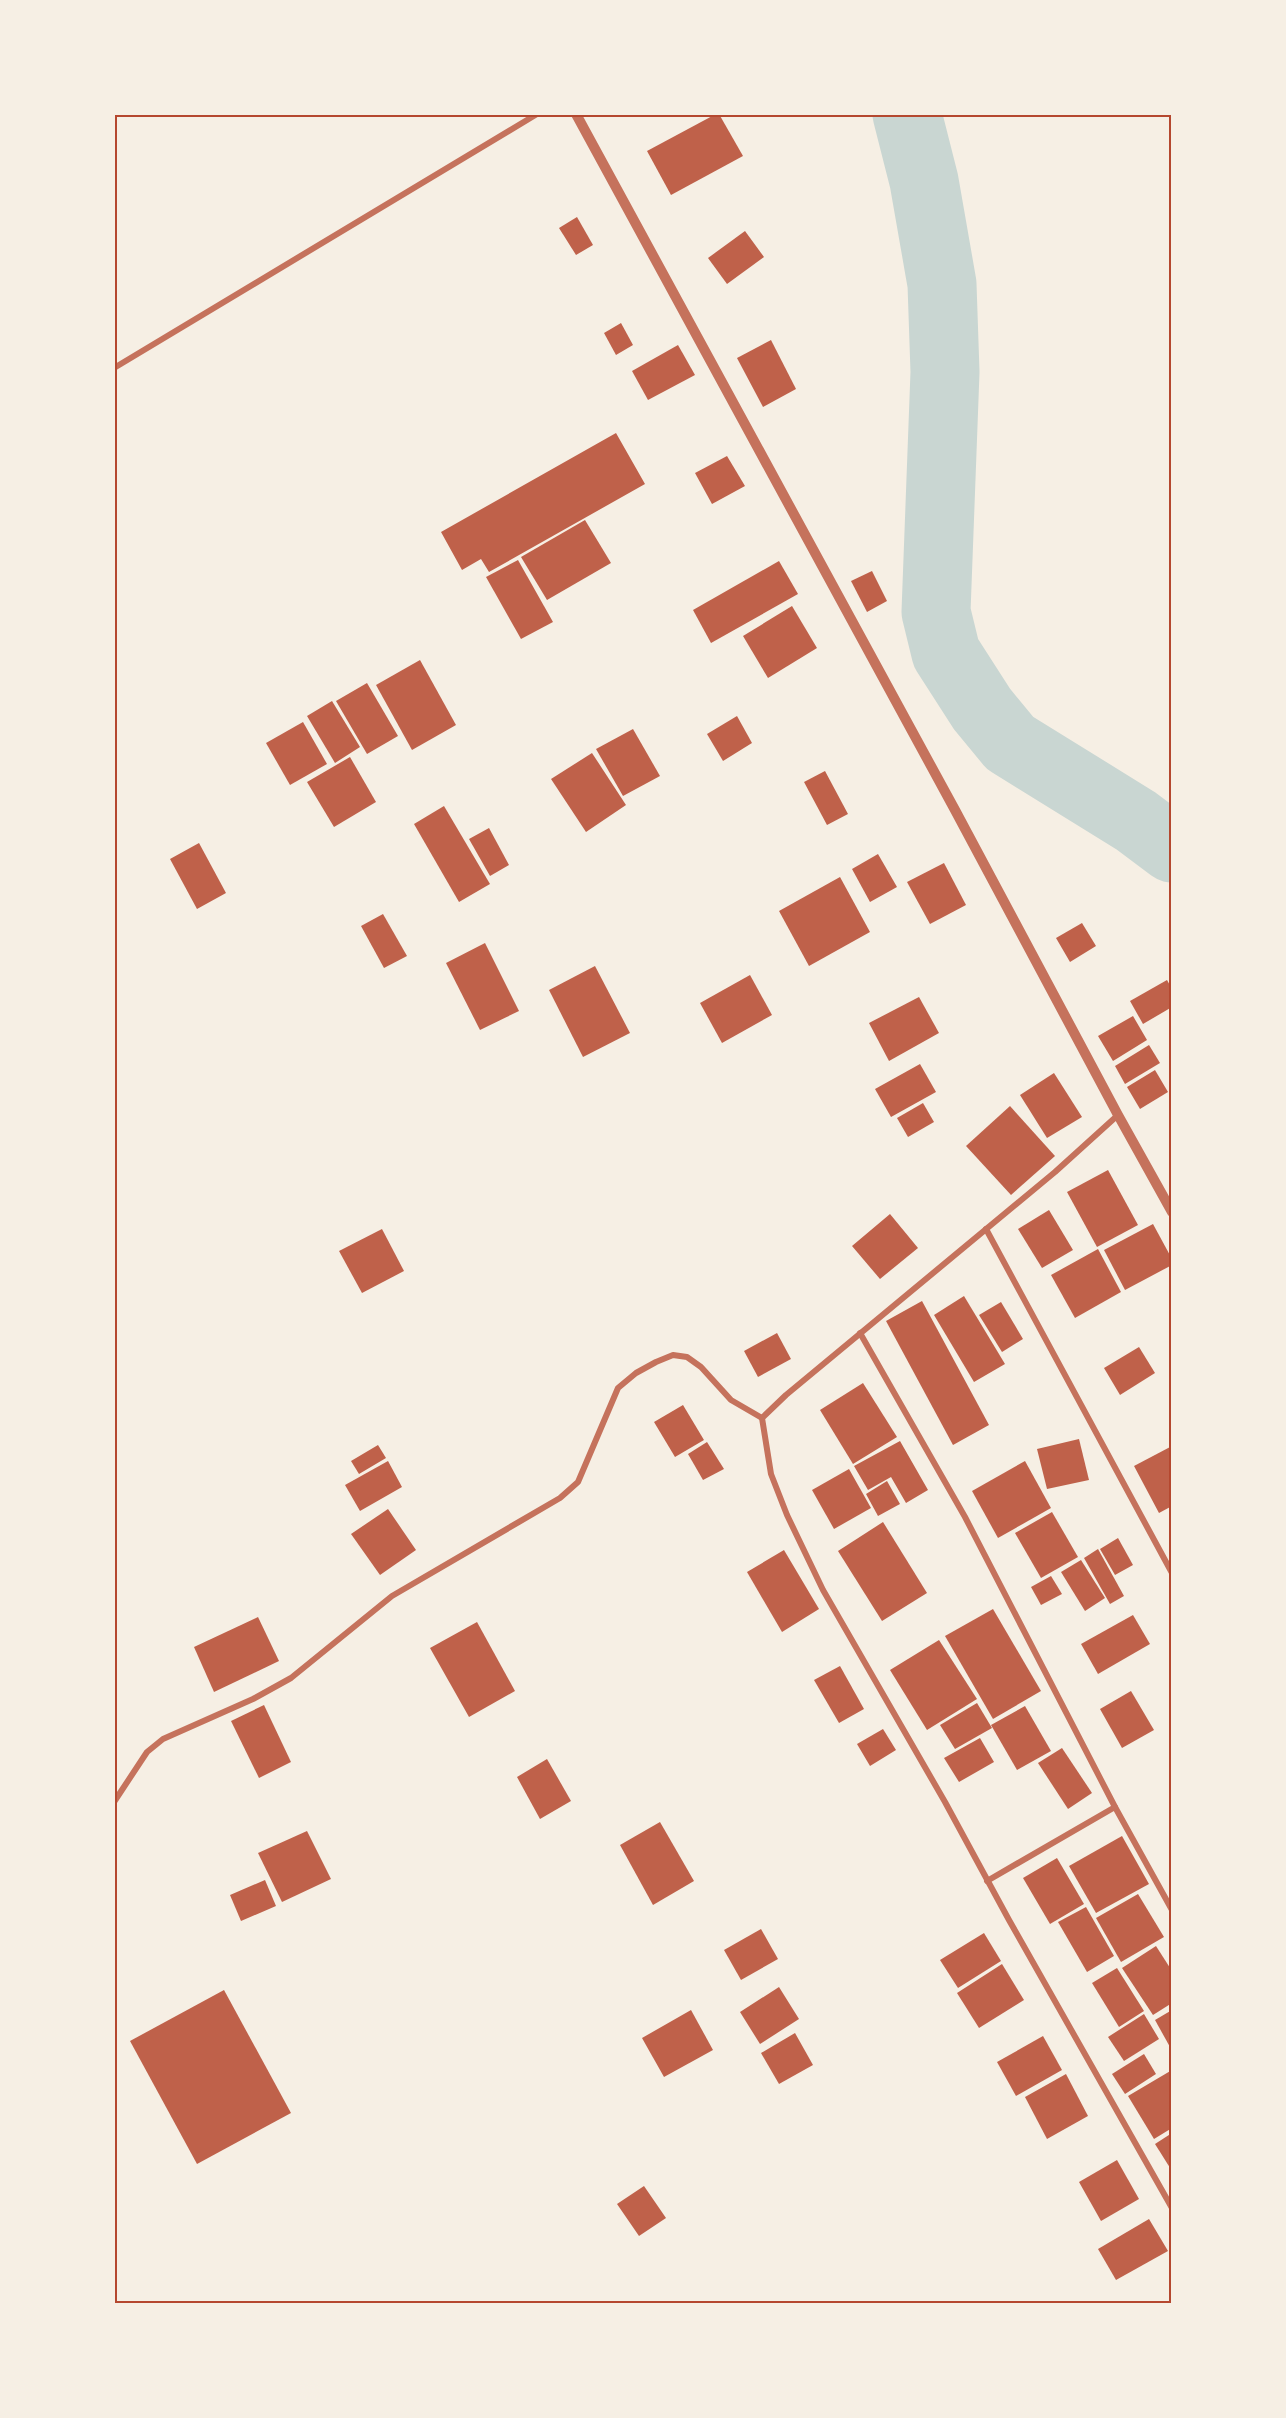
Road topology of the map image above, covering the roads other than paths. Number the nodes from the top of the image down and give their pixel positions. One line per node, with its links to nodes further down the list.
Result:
1 (537, 114): 3 (street)
2 (576, 114): 4 (street)
3 (114, 368)
4 (1118, 1115): 5 (street); 6 (street)
5 (1172, 1212)
6 (986, 1229): 7 (street); 9 (street)
7 (860, 1333): 8 (street); 11 (street)
8 (762, 1418): 10 (street); 12 (street)
9 (1172, 1573)
10 (114, 1802)
11 (1115, 1807): 12 (street); 13 (street)
12 (987, 1881): 14 (street)
13 (1172, 1910)
14 (1172, 2208)

